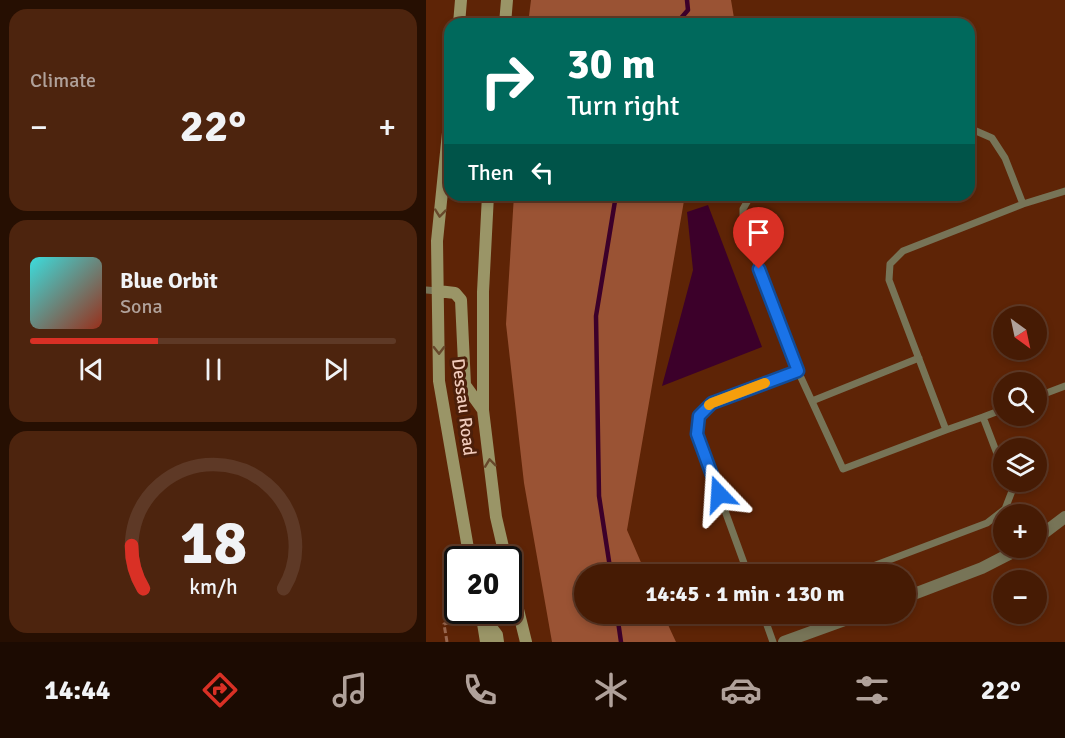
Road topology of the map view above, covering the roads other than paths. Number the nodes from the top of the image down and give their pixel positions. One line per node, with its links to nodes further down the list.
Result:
1 (461, 0): 3 (main road)
2 (507, 0): 4 (main road)
3 (460, 18)
4 (506, 18)
5 (975, 131): 10 (lane)
6 (444, 172): 11 (main road, Dessau Road, one-way to 11)
7 (1065, 191): 10 (lane)
8 (488, 201): 17 (main road, Dessau Road)
9 (748, 201): 13 (lane)
10 (1023, 204): 12 (lane)
11 (432, 291): 17 (main road); 25 (main road, Dessau Road, one-way to 25)
12 (919, 358): 16 (lane); 20 (lane)
13 (798, 371): 16 (lane); 28 (lane)
14 (1065, 386): 15 (lane)
15 (1047, 393)
16 (812, 401): 20 (lane)
17 (483, 410): 26 (main road, Dessau Road, one-way to 17)
18 (993, 414): 19 (lane)
19 (983, 417): 20 (lane); 21 (lane)
20 (946, 430)
21 (993, 443)
22 (1012, 492): 29 (lane)
23 (1065, 517): 24 (street)
24 (1047, 531)
25 (468, 546)
26 (503, 546)
27 (1001, 558): 30 (street)
28 (744, 564)
29 (878, 564)
30 (916, 593)
31 (483, 624): 36 (main road)
32 (489, 624): 37 (main road)
33 (522, 624): 38 (main road)
34 (767, 624): 39 (lane)
35 (834, 624): 40 (street)
36 (486, 642)
37 (498, 642)
38 (526, 642)
39 (773, 642)
40 (784, 642)

